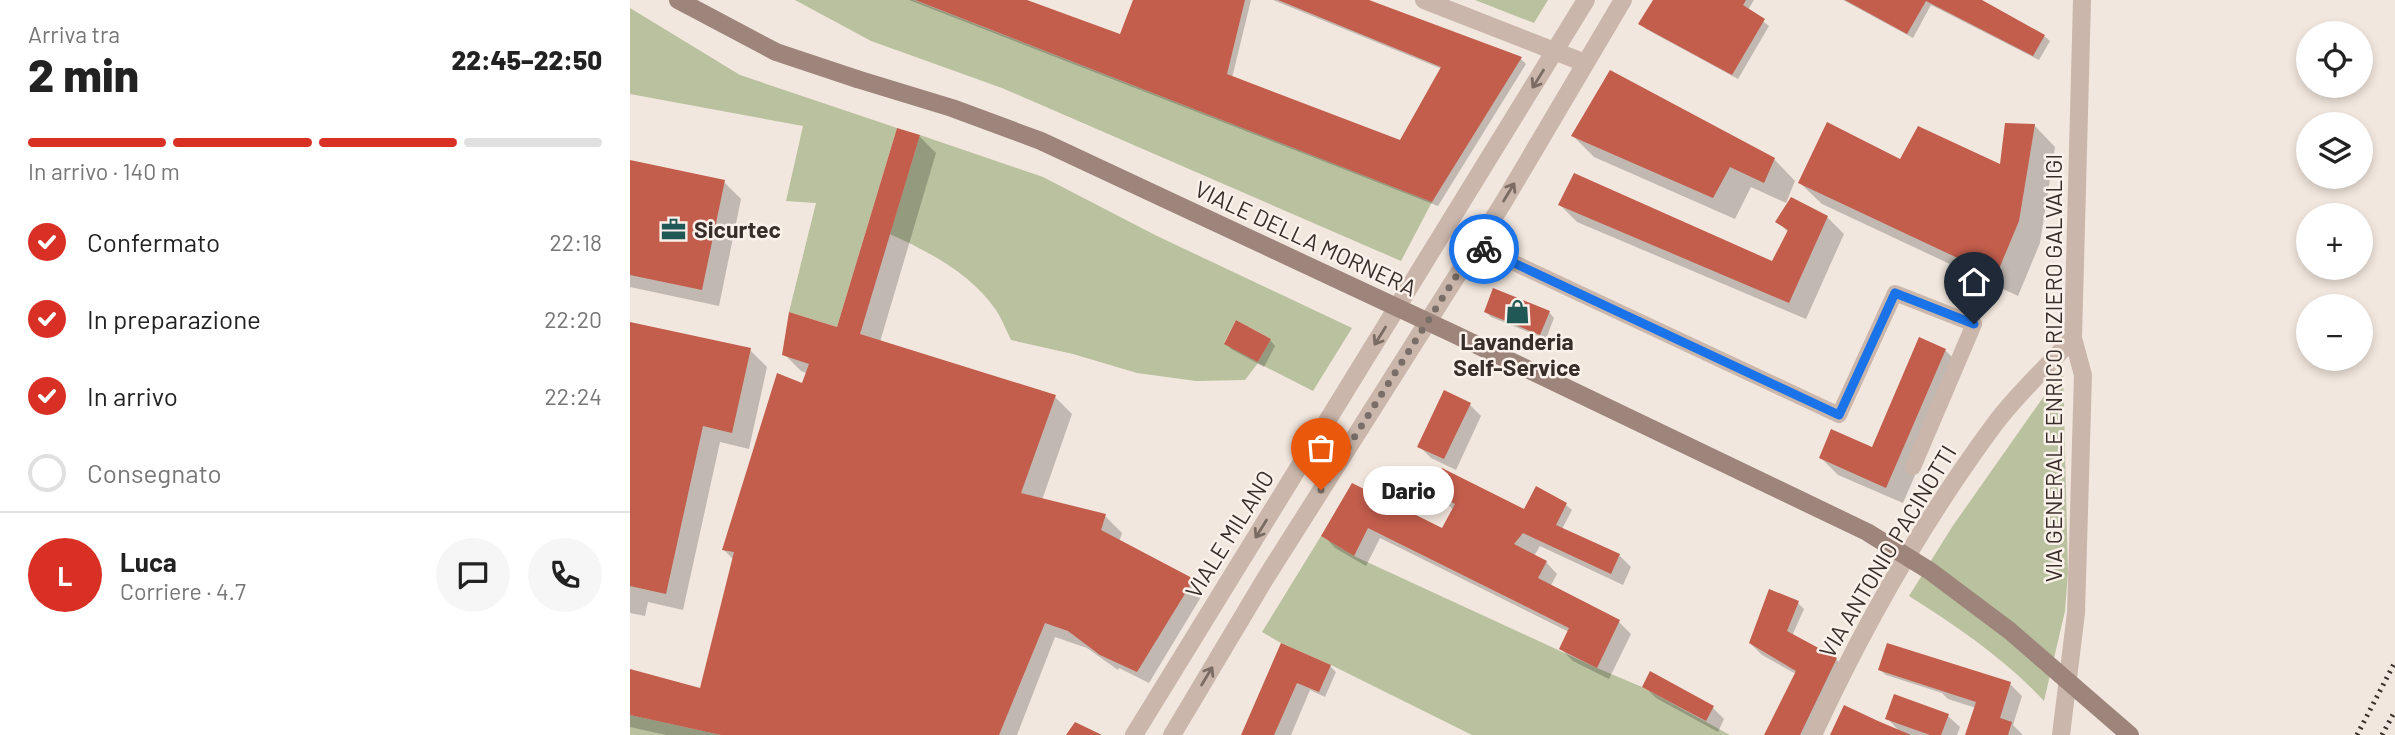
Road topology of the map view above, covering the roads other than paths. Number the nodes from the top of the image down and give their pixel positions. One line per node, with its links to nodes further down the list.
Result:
1 (678, 0): 15 (main road, VIALE DELLA MORNERA, bridge)
2 (1424, 0): 6 (street)
3 (1586, 0): 6 (street, VIALE MILANO)
4 (1623, 0): 7 (street)
5 (2082, 0): 9 (street, VIA GENERALE ENRICO RIZIERO GALVALIGI)
6 (1556, 51): 7 (street); 11 (street, VIALE MILANO, one-way to 11)
7 (1585, 63): 8 (street, one-way to 7)
8 (1476, 245): 10 (lane); 12 (street, one-way to 8)
9 (2073, 338): 13 (street, VIA ANTONIO PACINOTTI); 14 (street, VIA GENERALE ENRICO RIZIERO GALVALIGI)
10 (1913, 467)
11 (1134, 735)
12 (1172, 735)
13 (1813, 735)
14 (2061, 735)
15 (2130, 735)

